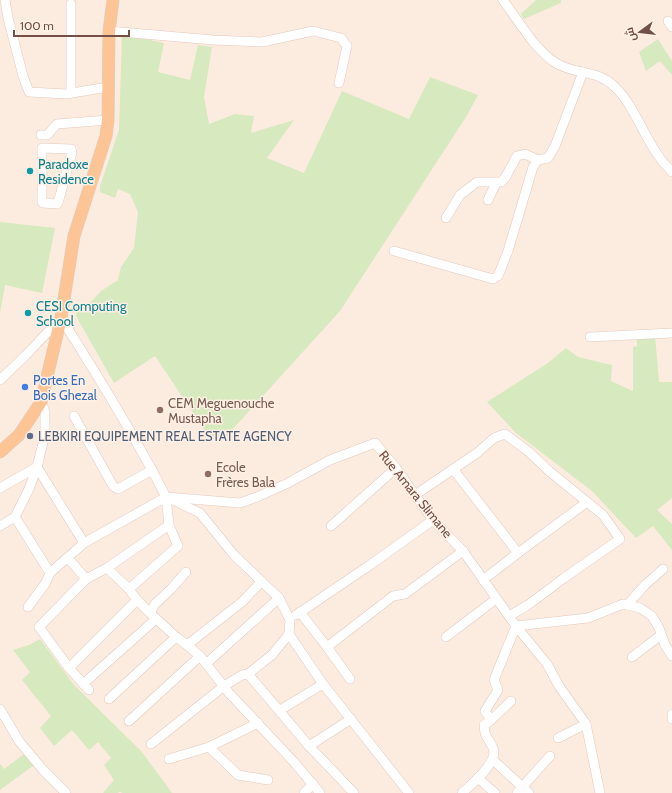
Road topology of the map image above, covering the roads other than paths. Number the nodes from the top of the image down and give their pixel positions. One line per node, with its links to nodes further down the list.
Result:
1 (5, 0): 9 (street)
2 (113, 0): 5 (main road)
3 (503, 0): 6 (street)
4 (71, 4): 9 (street)
5 (109, 31): 7 (street); 8 (main road)
6 (583, 72): 13 (street); 14 (street)
7 (339, 84)
8 (108, 87): 9 (street); 10 (main road)
9 (71, 93)
10 (108, 120): 11 (street); 19 (main road)
11 (40, 135)
12 (42, 148): 12 (street)
13 (538, 160): 15 (street); 18 (street)
14 (672, 172)
15 (496, 183): 16 (street); 17 (street)
16 (488, 200)
17 (446, 218)
18 (394, 251)
19 (61, 318): 22 (street); 23 (main road); 29 (street)
20 (672, 333): 21 (street)
21 (590, 337)
22 (0, 380)
23 (41, 402): 25 (main road); 26 (street)
24 (74, 416): 29 (street)
25 (0, 452)
26 (37, 467): 30 (street); 34 (street); 39 (street)
27 (396, 468): 31 (street, Rue Amara Slimane); 32 (street, Rue Amara Slimane); 38 (street)
28 (453, 469): 31 (street); 33 (street); 41 (street)
29 (152, 470): 32 (street)
30 (0, 488)
31 (415, 495): 35 (street, Rue Amara Slimane)
32 (166, 497): 36 (street); 39 (street); 49 (street)
33 (588, 502): 41 (street); 58 (street)
34 (15, 517): 37 (street); 46 (street)
35 (433, 520): 40 (street, Rue Amara Slimane); 56 (street)
36 (169, 524): 43 (street); 50 (street)
37 (0, 526)
38 (331, 526)
39 (84, 543): 42 (street)
40 (463, 551): 48 (street, Rue Amara Slimane); 66 (street)
41 (518, 553): 48 (street)
42 (68, 558): 46 (street); 47 (street)
43 (107, 568): 47 (street); 50 (street)
44 (663, 569): 54 (street)
45 (186, 572): 57 (street)
46 (50, 573): 55 (street)
47 (86, 579): 71 (street)
48 (483, 580): 52 (street, Rue Amara Slimane)
49 (262, 581): 51 (street); 65 (street)
50 (129, 589): 53 (street)
51 (279, 598): 59 (street); 70 (street)
52 (496, 599): 58 (street, Rue Amara Slimane); 64 (street)
53 (137, 600): 57 (street); 71 (street)
54 (627, 606): 60 (street); 62 (street)
55 (28, 607)
56 (300, 612): 59 (street); 66 (street)
57 (153, 616): 63 (street); 71 (street)
58 (510, 616): 60 (street, Rue Amara Slimane)
59 (290, 620): 61 (street)
60 (516, 626): 83 (street); 86 (street, Rue Amara Slimane)
61 (289, 634): 72 (street); 74 (street)
62 (661, 635): 68 (street); 69 (street)
63 (176, 637): 65 (street); 76 (street)
64 (446, 637)
65 (187, 645): 67 (street)
66 (327, 647): 73 (street)
67 (200, 656): 70 (street); 84 (street)
68 (672, 656)
69 (632, 657)
70 (207, 663): 75 (street)
71 (69, 668)
72 (248, 674): 75 (street); 79 (street)
73 (350, 679)
74 (323, 684): 79 (street); 82 (street)
75 (224, 686): 85 (street); 88 (street)
76 (108, 699)
77 (511, 701): 83 (street)
78 (0, 709): 98 (street)
79 (280, 710): 90 (street)
80 (672, 714): 81 (street)
81 (672, 718)
82 (351, 719): 90 (street); 102 (street)
83 (491, 720): 93 (street)
84 (129, 721)
85 (258, 723): 89 (street); 96 (street)
86 (586, 724): 87 (street); 105 (street)
87 (558, 738)
88 (151, 744)
89 (209, 746): 92 (street); 95 (street)
90 (309, 746): 101 (street)
91 (550, 756): 97 (street)
92 (169, 759)
93 (493, 760): 94 (street); 97 (street)
94 (478, 778): 103 (street); 104 (street)
95 (268, 780)
96 (313, 784): 99 (street); 100 (street)
97 (523, 791)
98 (66, 793)
99 (304, 793)
100 (320, 793)
101 (354, 793)
102 (409, 793)
103 (462, 793)
104 (495, 793)
105 (600, 793)

